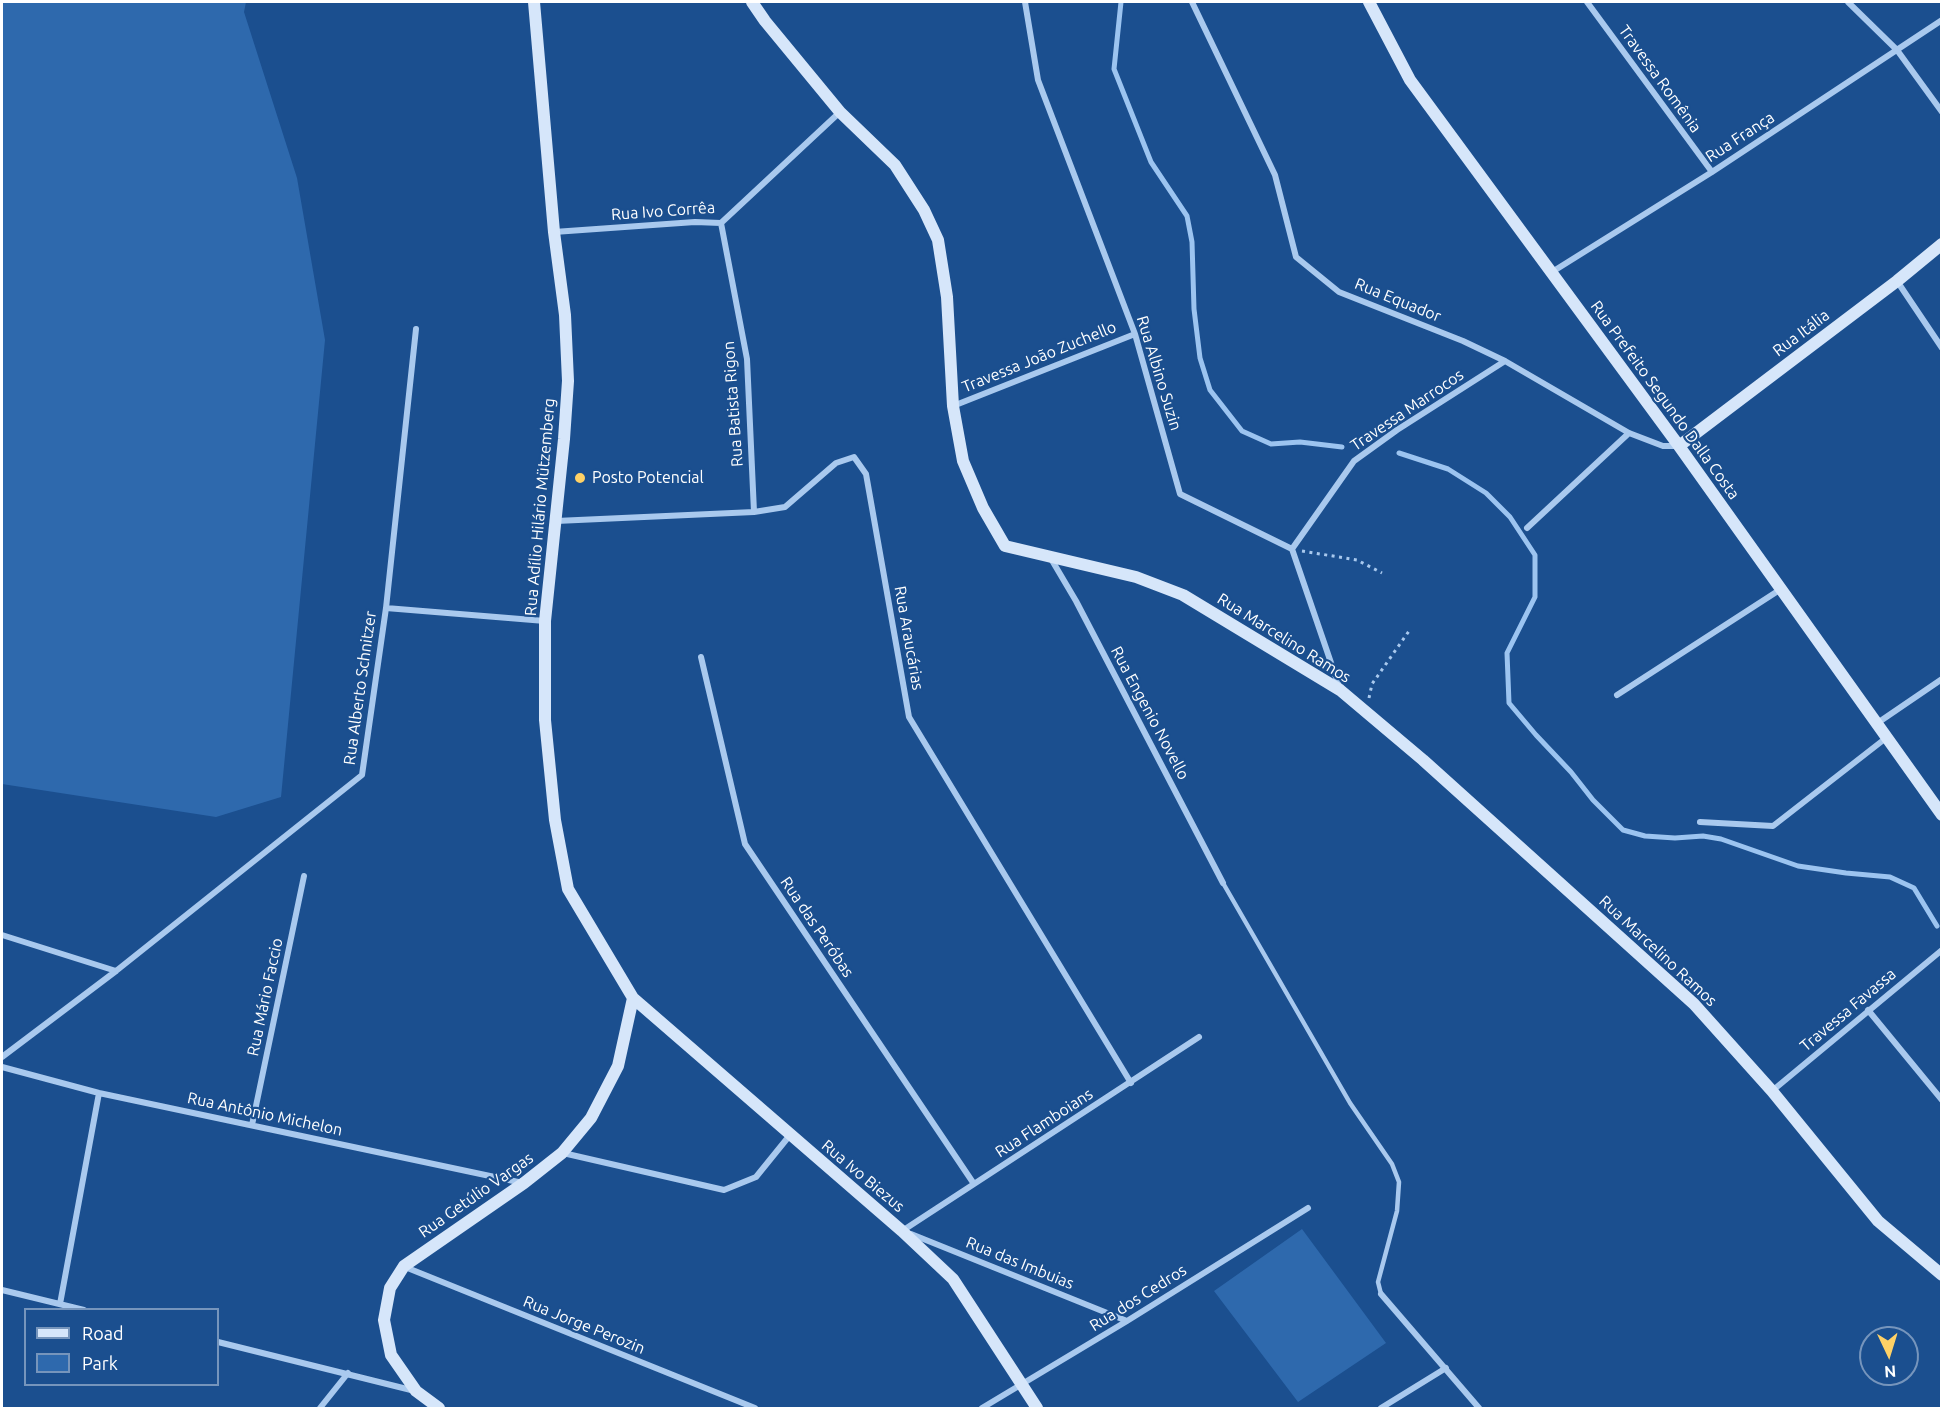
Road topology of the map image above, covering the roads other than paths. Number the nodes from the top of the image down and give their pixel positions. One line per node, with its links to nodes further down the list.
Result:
1 (534, 2): 14 (main road, Rua Adílio Hilário Mützemberg)
2 (752, 2): 10 (main road, Rua Marcelino Ramos)
3 (1025, 2): 19 (street, Rua Albino Suzin)
4 (1192, 2): 21 (street, Rua Equador)
5 (1369, 2): 16 (main road, Rua Prefeito Segundo Dalla Costa)
6 (1587, 2): 12 (street, Travessa Romênia)
7 (1848, 2): 9 (street)
8 (1941, 20): 9 (street, Rua França)
9 (1897, 50): 11 (street); 12 (street, Rua França)
10 (840, 112): 13 (street, Rua Ivo Corrêa); 22 (main road, Rua Marcelino Ramos)
11 (1941, 112)
12 (1712, 172): 16 (street, Rua França)
13 (721, 223): 14 (street, Rua Ivo Corrêa); 25 (street, Rua Batista Rigon)
14 (554, 232): 26 (main road, Rua Adílio Hilário Mützemberg)
15 (1941, 244): 17 (main road, Rua Itália)
16 (1551, 272): 24 (main road, Rua Prefeito Segundo Dalla Costa)
17 (1897, 281): 20 (street); 24 (main road, Rua Itália)
18 (416, 329): 31 (street, Rua Alberto Schnitzer)
19 (1135, 334): 22 (street, Travessa João Zuchello); 28 (street, Rua Albino Suzin)
20 (1941, 348)
21 (1505, 361): 23 (street, Rua Equador); 28 (street, Travessa Marrocos)
22 (953, 406): 29 (main road, Rua Marcelino Ramos)
23 (1629, 433): 24 (street, Rua Equador); 27 (street)
24 (1679, 446): 30 (main road, Rua Prefeito Segundo Dalla Costa)
25 (754, 513): 26 (street, Rua Araucárias); 51 (street, Rua Araucárias)
26 (556, 521): 32 (main road, Rua Adílio Hilário Mützemberg)
27 (1527, 528)
28 (1292, 549): 35 (street)
29 (1050, 557): 35 (main road, Rua Marcelino Ramos); 42 (street, Rua Engenio Novello)
30 (1781, 589): 36 (street); 37 (main road, Rua Prefeito Segundo Dalla Costa)
31 (386, 608): 32 (street); 45 (street, Rua Alberto Schnitzer)
32 (545, 621): 46 (main road, Rua Adílio Hilário Mützemberg)
33 (700, 657): 59 (street, Rua das Peróbas)
34 (1941, 680): 37 (street)
35 (1340, 690): 52 (main road, Rua Marcelino Ramos)
36 (1617, 695)
37 (1876, 724): 38 (main road, Rua Prefeito Segundo Dalla Costa)
38 (1886, 738): 39 (main road, Rua Prefeito Segundo Dalla Costa); 40 (street)
39 (1941, 814)
40 (1700, 822)
41 (304, 876): 55 (street, Rua Mário Faccio)
42 (1223, 883): 65 (lane)
43 (2, 936): 45 (street)
44 (1941, 950): 47 (street, Travessa Favassa)
45 (116, 971): 49 (street, Rua Alberto Schnitzer)
46 (633, 998): 56 (main road, Rua Ivo Biezus); 57 (main road, Rua Getúlio Vargas)
47 (1868, 1010): 52 (street, Travessa Favassa); 54 (street)
48 (1199, 1037): 51 (street, Rua Flamboians)
49 (2, 1057)
50 (2, 1067): 53 (street, Rua Antônio Michelon)
51 (1131, 1083): 59 (street, Rua Flamboians)
52 (1772, 1091): 63 (main road, Rua Marcelino Ramos)
53 (99, 1093): 55 (street, Rua Antônio Michelon); 66 (street)
54 (1941, 1100)
55 (252, 1125): 58 (street, Rua Antônio Michelon)
56 (790, 1135): 57 (street); 61 (main road, Rua Ivo Biezus)
57 (562, 1153): 58 (main road, Rua Getúlio Vargas)
58 (524, 1183): 62 (main road, Rua Getúlio Vargas)
59 (974, 1184): 61 (street, Rua Flamboians)
60 (1308, 1208): 68 (street, Rua dos Cedros)
61 (902, 1231): 68 (street, Rua das Imbuias); 72 (main road, Rua Ivo Biezus)
62 (404, 1266): 73 (main road, Rua Getúlio Vargas); 76 (street, Rua Jorge Perozin)
63 (1941, 1275)
64 (2, 1290): 66 (street)
65 (1381, 1294): 70 (street)
66 (60, 1304): 67 (street)
67 (76, 1308)
68 (1127, 1321): 72 (street, Rua dos Cedros)
69 (219, 1342): 71 (street)
70 (1446, 1368): 79 (street); 80 (street)
71 (348, 1373): 73 (street); 74 (street)
72 (1023, 1385): 77 (street, Rua dos Cedros); 78 (main road, Rua Ivo Biezus)
73 (416, 1391): 75 (main road, Rua Getúlio Vargas)
74 (320, 1408)
75 (439, 1408)
76 (755, 1408)
77 (982, 1408)
78 (1037, 1408)
79 (1381, 1408)
80 (1479, 1408)

